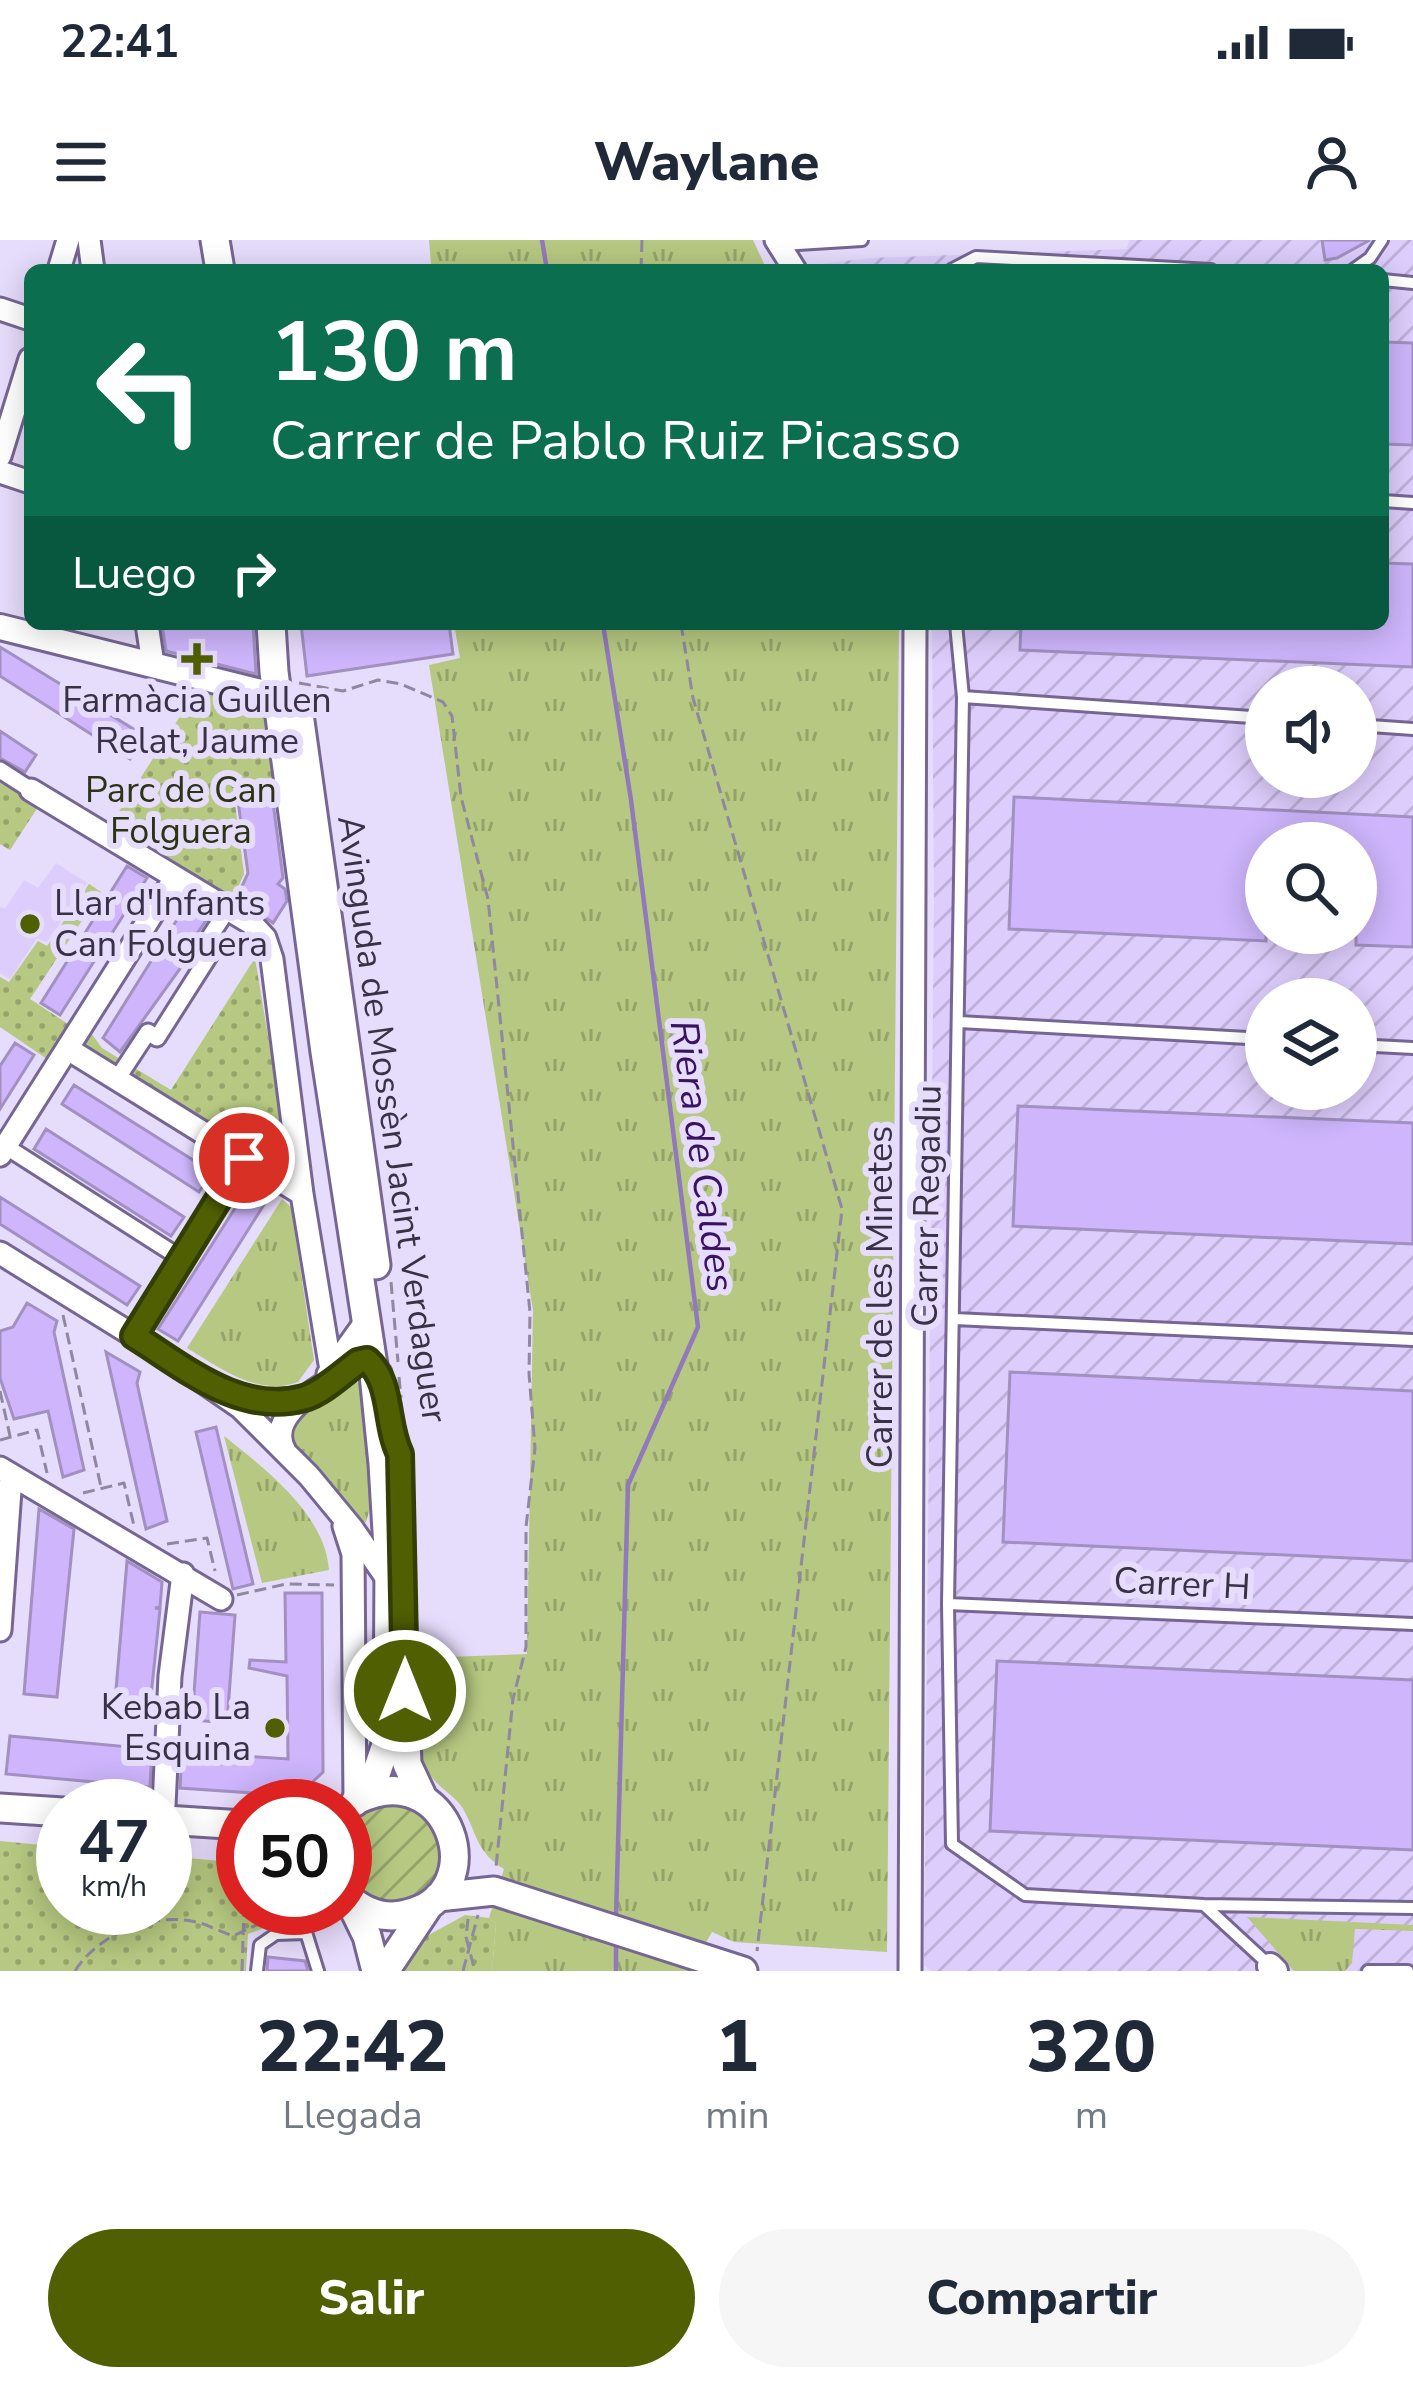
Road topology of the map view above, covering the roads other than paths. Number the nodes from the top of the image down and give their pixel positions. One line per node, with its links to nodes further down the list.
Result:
1 (862, 240): 3 (lane)
2 (1382, 240): 6 (lane)
3 (778, 243)
4 (963, 264): 5 (lane)
5 (1103, 264)
6 (1362, 264)
7 (24, 378): 8 (street)
8 (0, 456)
9 (34, 630): 14 (street)
10 (148, 630): 15 (street)
11 (272, 630): 16 (main road, Avinguda de Mossèn Jacint Verdaguer)
12 (915, 630): 76 (street, Carrer de les Minetes)
13 (957, 630): 17 (lane, Carrer Regadiu)
14 (68, 633): 15 (street)
15 (153, 664): 16 (street)
16 (280, 677): 37 (main road, Avinguda de Mossèn Jacint Verdaguer); 45 (main road, Avinguda de Mossèn Jacint Verdaguer)
17 (963, 697): 18 (lane); 25 (lane, Carrer Regadiu)
18 (1245, 717)
19 (1377, 726): 20 (lane)
20 (1413, 729)
21 (0, 770): 22 (street)
22 (31, 790): 23 (street)
23 (175, 878): 24 (street); 28 (street)
24 (228, 909): 30 (street); 33 (street)
25 (959, 1022): 26 (lane); 36 (lane, Carrer Regadiu)
26 (1245, 1039)
27 (1377, 1046): 29 (lane)
28 (68, 1048): 30 (street); 31 (street)
29 (1413, 1048)
30 (117, 1079): 32 (street)
31 (3, 1150): 35 (street)
32 (244, 1158): 33 (street); 35 (street)
33 (302, 1194): 41 (street)
34 (0, 1253): 38 (street)
35 (182, 1259): 38 (street)
36 (955, 1318): 39 (lane); 52 (lane, Carrer Regadiu)
37 (366, 1321): 40 (main road, Avinguda de Mossèn Jacint Verdaguer); 41 (street, Avinguda de Mossèn Jacint Verdaguer)
38 (134, 1336): 42 (street)
39 (1413, 1340)
40 (370, 1363): 43 (street); 45 (street, Avinguda de Mossèn Jacint Verdaguer); 49 (main road, Avinguda de Mossèn Jacint Verdaguer)
41 (331, 1370): 43 (street, Avinguda de Mossèn Jacint Verdaguer)
42 (204, 1381): 43 (street); 44 (street)
43 (310, 1395): 44 (street, Avinguda de Mossèn Jacint Verdaguer)
44 (286, 1452): 48 (street)
45 (400, 1454): 47 (main road, Avinguda de Mossèn Jacint Verdaguer)
46 (6, 1472): 50 (street); 54 (street)
47 (402, 1498): 49 (street, Avinguda de Mossèn Jacint Verdaguer); 59 (main road, Avinguda de Mossèn Jacint Verdaguer)
48 (332, 1505): 49 (street); 56 (street)
49 (388, 1573): 57 (main road, Avinguda de Mossèn Jacint Verdaguer)
50 (182, 1574): 51 (street); 55 (street)
51 (221, 1599)
52 (949, 1604): 53 (lane, Carrer H); 65 (lane, Carrer Regadiu)
53 (1413, 1624)
54 (0, 1630)
55 (166, 1779)
56 (349, 1779)
57 (372, 1779)
58 (372, 1797): 59 (main road)
59 (423, 1798): 62 (main road, Avinguda de Mossèn Jacint Verdaguer)
60 (36, 1805): 61 (main road)
61 (0, 1808)
62 (454, 1846): 63 (main road); 64 (main road, Avinguda de Mossèn Jacint Verdaguer)
63 (433, 1901): 64 (main road); 67 (main road); 75 (main road)
64 (486, 1903): 73 (main road)
65 (1204, 1905): 66 (lane); 71 (lane)
66 (1413, 1908)
67 (372, 1912)
68 (275, 1935): 74 (lane)
69 (306, 1935): 72 (lane)
70 (366, 1935): 75 (main road)
71 (1272, 1968)
72 (316, 1970)
73 (744, 1970)
74 (257, 1971)
75 (381, 1971)
76 (910, 1971)
77 (1368, 1971): 78 (lane)
78 (1408, 1971)

